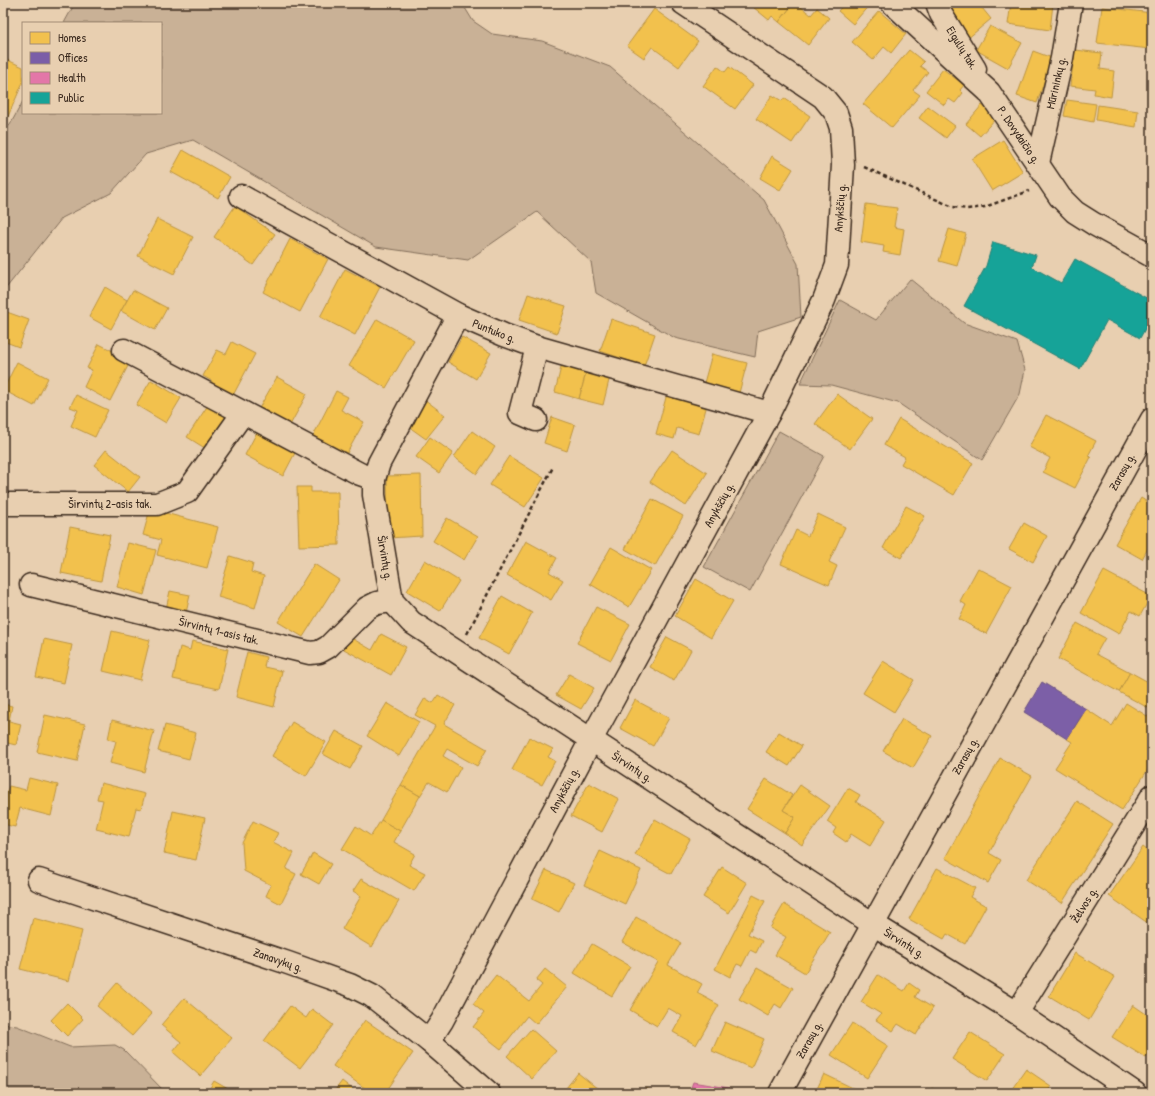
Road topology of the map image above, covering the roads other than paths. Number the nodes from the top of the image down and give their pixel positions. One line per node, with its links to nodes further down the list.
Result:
1 (683, 3): 13 (street, Anykščių g.)
2 (892, 3): 5 (street, P. Dovydaičio g.)
3 (937, 3): 5 (street, Eigulių tak.)
4 (1071, 3): 6 (street, Mūrininkų g.)
5 (989, 92): 6 (street, P. Dovydaičio g.)
6 (1038, 163): 8 (street, P. Dovydaičio g.)
7 (241, 196): 9 (street, Puntuko g.)
8 (1152, 256)
9 (458, 315): 10 (street, Puntuko g.); 16 (street, Širvintų g.)
10 (537, 347): 13 (street, Puntuko g.); 15 (street)
11 (124, 350): 12 (street)
12 (243, 413): 16 (street); 17 (street, Širvintų 2-asis tak.)
13 (769, 413): 20 (street, Anykščių g.)
14 (1152, 419): 23 (street, Zarasų g.)
15 (536, 420)
16 (374, 479): 19 (street, Širvintų g.)
17 (3, 504)
18 (30, 585): 19 (street, Širvintų 1-asis tak.)
19 (392, 601): 20 (street, Širvintų g.)
20 (591, 740): 23 (street, Širvintų g.); 25 (street, Anykščių g.)
21 (1152, 796): 24 (street, Želvos g.)
22 (39, 880): 25 (street, Zanavykų g.)
23 (873, 924): 24 (street, Širvintų g.); 27 (street, Zarasų g.)
24 (1017, 1013): 28 (street, Širvintų g.)
25 (429, 1041): 26 (street, Zanavykų g.)
26 (489, 1093)
27 (780, 1093)
28 (1135, 1093)

